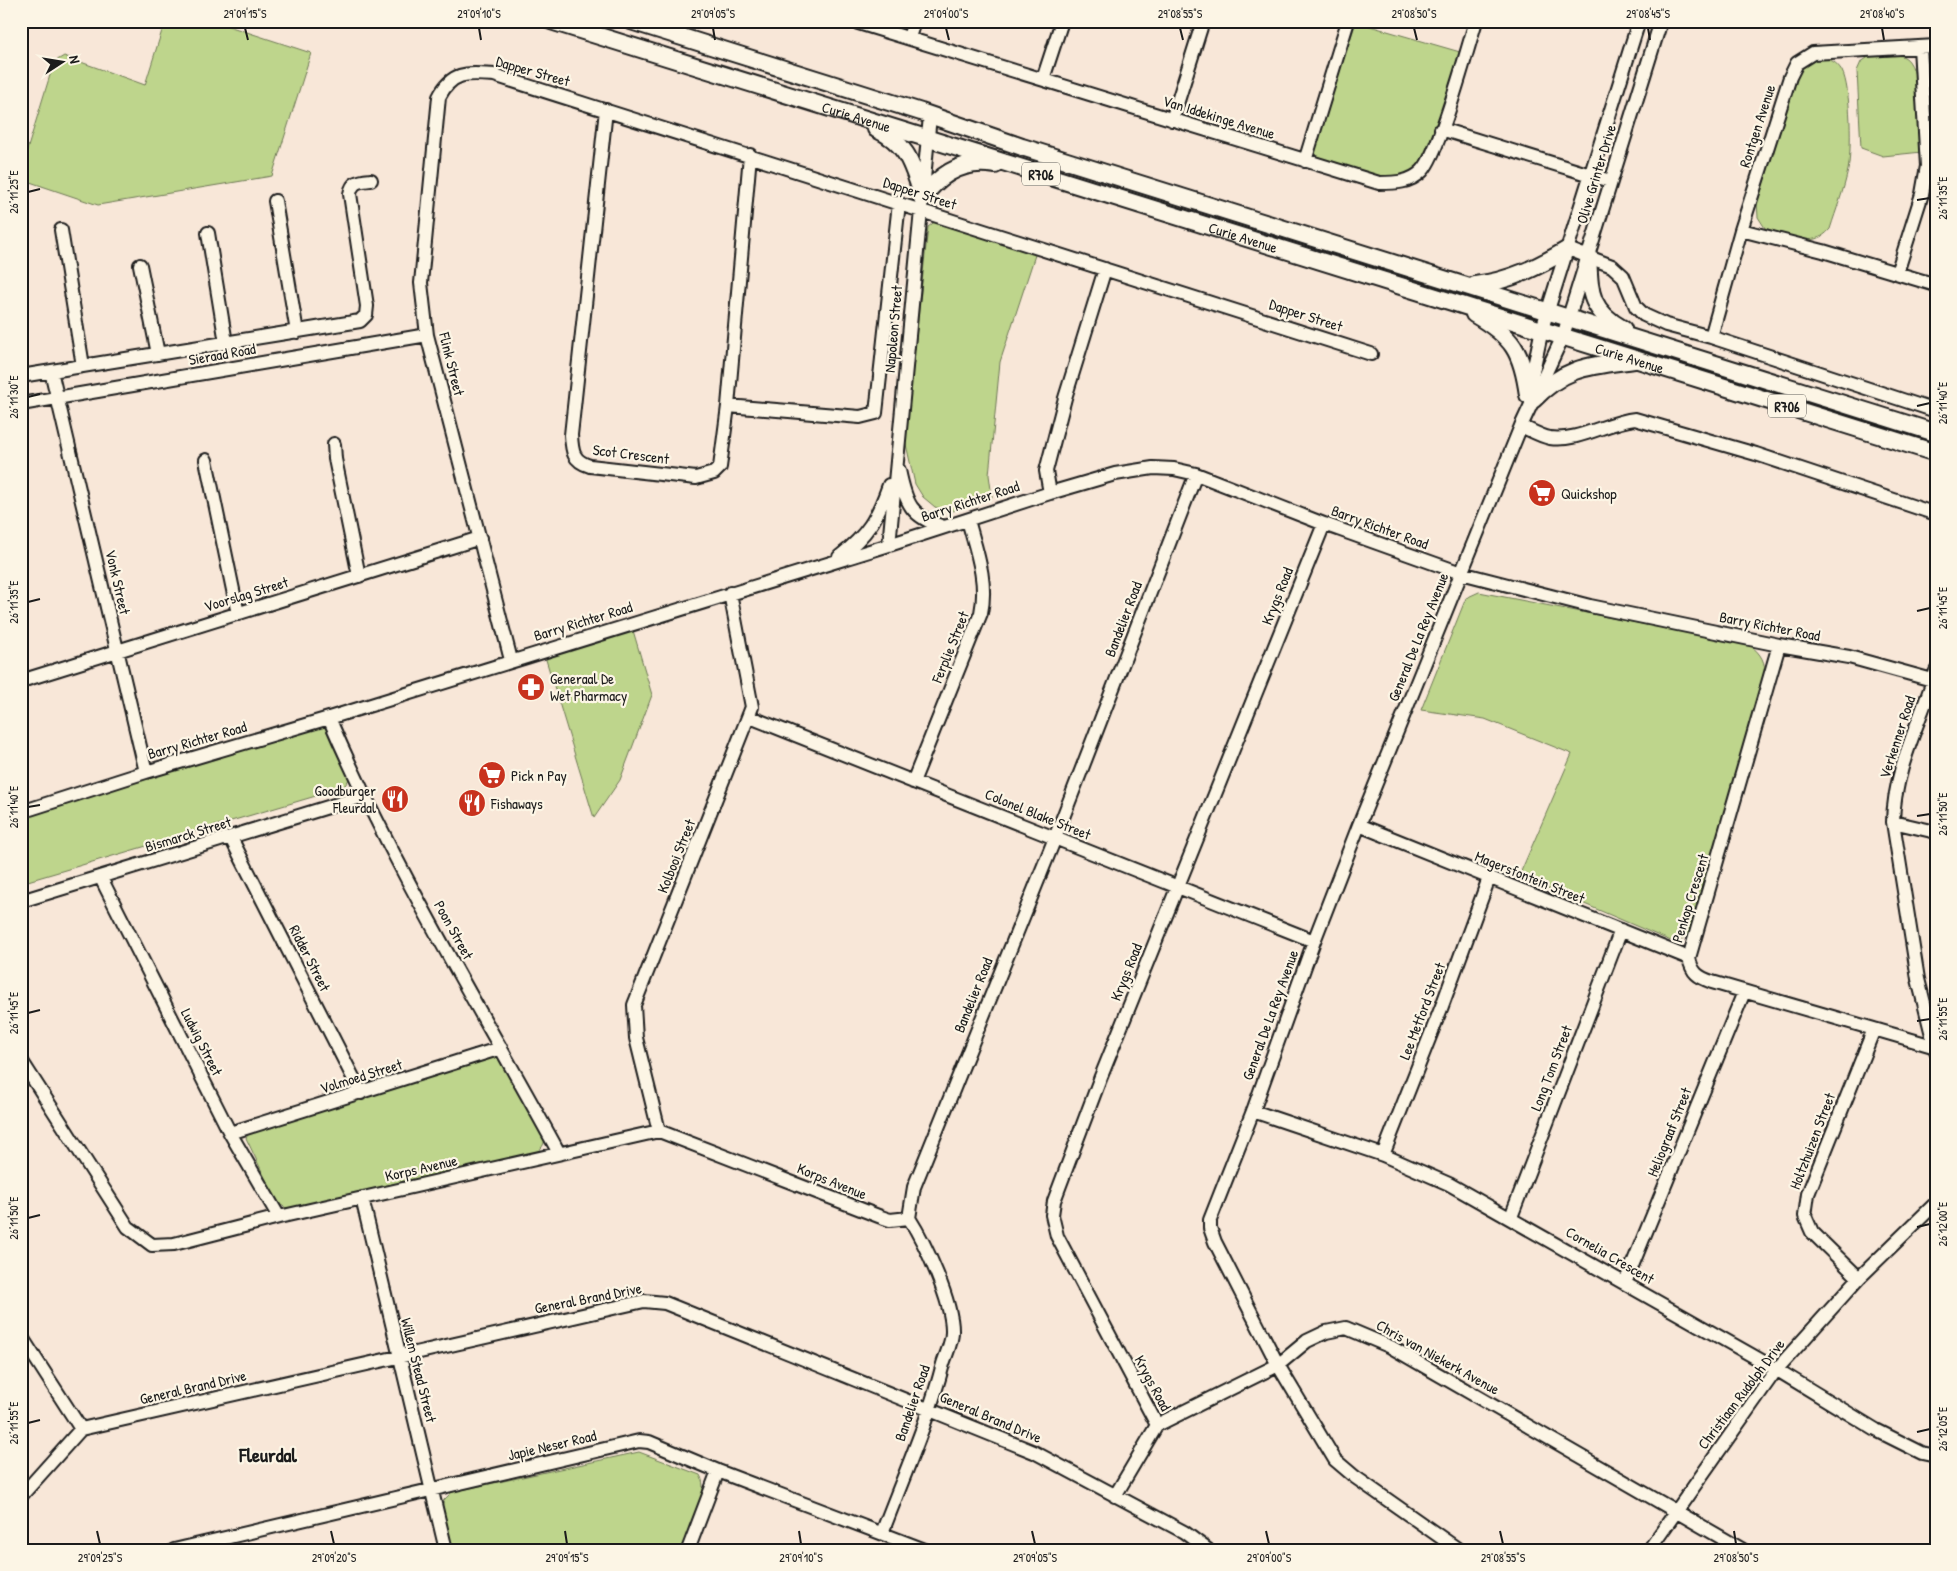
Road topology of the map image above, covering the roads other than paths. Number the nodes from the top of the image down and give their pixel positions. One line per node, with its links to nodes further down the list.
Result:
1 (551, 21): 16 (main road, Curie Avenue / R706)
2 (631, 21): 18 (main road, Curie Avenue / R706)
3 (852, 21): 11 (street, Van Iddekinge Avenue)
4 (914, 21): 11 (street)
5 (1062, 21): 15 (street)
6 (1203, 21): 19 (street)
7 (1348, 21): 23 (street)
8 (1476, 21): 20 (street, Van Iddekinge Avenue)
9 (1639, 21): 25 (street, Olive Grinter Drive)
10 (1661, 21): 27 (street, Olive Grinter Drive)
11 (909, 38): 15 (street, Van Iddekinge Avenue)
12 (1936, 46): 13 (street, Rontgen Avenue)
13 (1920, 47): 32 (street, Rontgen Avenue); 38 (street)
14 (457, 76): 17 (street, Dapper Street); 46 (street, Flink Street)
15 (1043, 79): 19 (street, Van Iddekinge Avenue)
16 (826, 107): 21 (main road, Curie Avenue / R706); 29 (main road)
17 (606, 110): 22 (street, Dapper Street); 60 (street, Scot Crescent)
18 (930, 116): 21 (street, Napoleon Street); 40 (main road, Curie Avenue / R706)
19 (1172, 120): 23 (street, Van Iddekinge Avenue)
20 (1441, 129): 23 (street, Van Iddekinge Avenue); 25 (street)
21 (926, 138): 24 (main road, Curie Avenue / R706); 29 (street, Napoleon Street)
22 (750, 156): 30 (street, Dapper Street); 60 (street, Scot Crescent)
23 (1305, 161)
24 (1037, 172): 29 (main road); 41 (main road, Curie Avenue / R706)
25 (1590, 175): 27 (street); 34 (street, Olive Grinter Drive)
26 (371, 180): 45 (street)
27 (1610, 181): 35 (street, Olive Grinter Drive)
28 (275, 200): 45 (street)
29 (921, 201): 30 (street, Dapper Street); 37 (street, Dapper Street); 65 (street, Napoleon Street)
30 (899, 203): 60 (street, Napoleon Street)
31 (61, 230): 54 (street)
32 (1741, 230): 38 (street); 48 (street, Rontgen Avenue)
33 (208, 233): 50 (street)
34 (1568, 249): 35 (street); 40 (main road); 42 (street, Olive Grinter Drive)
35 (1588, 255): 43 (street, Olive Grinter Drive); 48 (street); 49 (main road)
36 (140, 265): 51 (street)
37 (1105, 269): 52 (street, Dapper Street); 70 (street)
38 (1897, 273): 39 (street)
39 (1936, 285)
40 (1468, 286): 42 (main road, Curie Avenue / R706)
41 (1453, 302): 44 (main road, Curie Avenue / R706); 57 (main road)
42 (1548, 311): 43 (main road, Curie Avenue / R706); 44 (street, Olive Grinter Drive)
43 (1569, 317): 47 (street, Olive Grinter Drive); 49 (main road, Curie Avenue / R706)
44 (1542, 329): 47 (main road, Curie Avenue / R706); 57 (street, General De La Rey Avenue)
45 (297, 332): 50 (street)
46 (427, 335): 58 (street, Sieraad Road); 75 (street, Flink Street)
47 (1563, 336): 53 (main road, Curie Avenue / R706); 57 (street, General De La Rey Avenue)
48 (1711, 337): 61 (street)
49 (1642, 340): 63 (main road, Curie Avenue / R706)
50 (226, 343): 51 (street)
51 (158, 354): 54 (street)
52 (1371, 354)
53 (1638, 359): 57 (main road); 66 (main road, Curie Avenue / R706)
54 (83, 366): 55 (street)
55 (51, 372): 56 (street); 58 (street, Vonk Street)
56 (21, 376)
57 (1530, 398): 62 (street, General De La Rey Avenue)
58 (57, 399): 59 (street, Sieraad Road); 83 (street, Vonk Street)
59 (21, 404)
60 (728, 406)
61 (1936, 411)
62 (1521, 426): 71 (street); 78 (street, General De La Rey Avenue)
63 (1936, 433)
64 (334, 444): 79 (street)
65 (898, 445): 68 (street, Napoleon Street); 74 (street)
66 (1936, 453)
67 (206, 460): 81 (street)
68 (896, 467): 76 (street, Napoleon Street); 77 (street)
69 (1196, 474): 70 (street, Barry Richter Road); 73 (street, Barry Richter Road); 97 (street, Bandelier Road)
70 (1050, 493): 72 (street, Barry Richter Road)
71 (1936, 514)
72 (968, 520): 74 (street, Barry Richter Road); 90 (street, Ferplie Street)
73 (1324, 524): 78 (street, Barry Richter Road); 100 (street, Krygs Road)
74 (944, 527): 76 (street, Barry Richter Road)
75 (480, 538): 79 (street, Voorslag Street); 84 (street, Flink Street)
76 (889, 545): 77 (street, Barry Richter Road)
77 (833, 561): 80 (street, Barry Richter Road)
78 (1462, 573): 82 (street, Barry Richter Road); 94 (street, General De La Rey Avenue)
79 (359, 576): 81 (street, Voorslag Street)
80 (730, 593): 84 (street, Barry Richter Road); 87 (street, Kolbooi Street)
81 (238, 614): 83 (street, Voorslag Street)
82 (1779, 645): 85 (street, Barry Richter Road); 104 (street, Penkop Crescent)
83 (118, 651): 86 (street, Voorslag Street); 89 (street, Vonk Street)
84 (511, 660): 88 (street, Barry Richter Road)
85 (1935, 677): 93 (street, Verkenner Road)
86 (21, 681)
87 (750, 717): 90 (street, Colonel Blake Street); 112 (street, Kolbooi Street)
88 (329, 718): 89 (street, Barry Richter Road); 91 (street, Poon Street)
89 (146, 772): 92 (street, Barry Richter Road)
90 (913, 782): 97 (street, Colonel Blake Street)
91 (364, 796): 96 (street, Bismarck Street); 107 (street, Poon Street)
92 (21, 812)
93 (1893, 822): 95 (street); 108 (street, Verkenner Road)
94 (1359, 825): 99 (street, Magersfontein Street); 103 (street, General De La Rey Avenue)
95 (1936, 832)
96 (231, 838): 98 (street, Bismarck Street); 110 (street, Ridder Street)
97 (1055, 838): 100 (street, Colonel Blake Street); 120 (street, Bandelier Road)
98 (100, 878): 101 (street, Bismarck Street); 113 (street, Ludwig Street)
99 (1489, 878): 102 (street, Magersfontein Street); 115 (street, Lee Metford Street)
100 (1177, 887): 103 (street, Colonel Blake Street); 128 (street, Krygs Road)
101 (21, 901)
102 (1621, 930): 104 (street, Magersfontein Street); 119 (street, Long Tom Street)
103 (1314, 941): 111 (street, General De La Rey Avenue)
104 (1689, 958): 105 (street, Penkop Crescent)
105 (1744, 992): 106 (street, Penkop Crescent); 122 (street, Heliograaf Street)
106 (1874, 1029): 108 (street, Penkop Crescent); 121 (street, Holtzhuizen Street)
107 (501, 1048): 110 (street, Volmoed Street); 114 (street, Poon Street)
108 (1935, 1048)
109 (21, 1060): 118 (street, Korps Avenue)
110 (361, 1094): 113 (street, Volmoed Street)
111 (1253, 1111): 115 (street, Cornelia Crescent); 125 (street, General De La Rey Avenue)
112 (659, 1131): 114 (street, Korps Avenue); 120 (street, Korps Avenue)
113 (230, 1133): 118 (street, Ludwig Street)
114 (560, 1154): 116 (street, Korps Avenue)
115 (1383, 1155): 119 (street, Cornelia Crescent)
116 (362, 1198): 118 (street, Korps Avenue); 124 (street, Willem Stead Street)
117 (1936, 1204): 121 (street, Christiaan Rudolph Drive)
118 (279, 1217)
119 (1511, 1217): 122 (street, Cornelia Crescent)
120 (909, 1218): 127 (street, Bandelier Road)
121 (1859, 1278): 126 (street, Christiaan Rudolph Drive)
122 (1625, 1283): 126 (street, Cornelia Crescent)
123 (21, 1336): 129 (street)
124 (399, 1358): 127 (street, General Brand Drive); 129 (street, General Brand Drive); 132 (street, Willem Stead Street)
125 (1278, 1365): 128 (street, Chris van Niekerk Avenue); 135 (street, Chris van Niekerk Avenue); 142 (street, General De La Rey Avenue)
126 (1776, 1370): 130 (street, Cornelia Crescent); 135 (street, Christiaan Rudolph Drive)
127 (930, 1409): 134 (street, General Brand Drive); 136 (street, Bandelier Road)
128 (1157, 1425): 134 (street)
129 (81, 1429): 133 (street)
130 (1936, 1456)
131 (718, 1471): 132 (street, Japie Neser Road); 136 (street, Japie Neser Road); 139 (street)
132 (432, 1490): 137 (street, Japie Neser Road); 138 (street, Willem Stead Street)
133 (21, 1496)
134 (1115, 1496): 141 (street, General Brand Drive)
135 (1677, 1511): 143 (street, Christiaan Rudolph Drive); 144 (street, Chris van Niekerk Avenue)
136 (882, 1532): 140 (street, Japie Neser Road)
137 (174, 1550)
138 (446, 1550)
139 (688, 1550)
140 (925, 1550)
141 (1208, 1550)
142 (1458, 1550)
143 (1649, 1550)
144 (1743, 1550)

